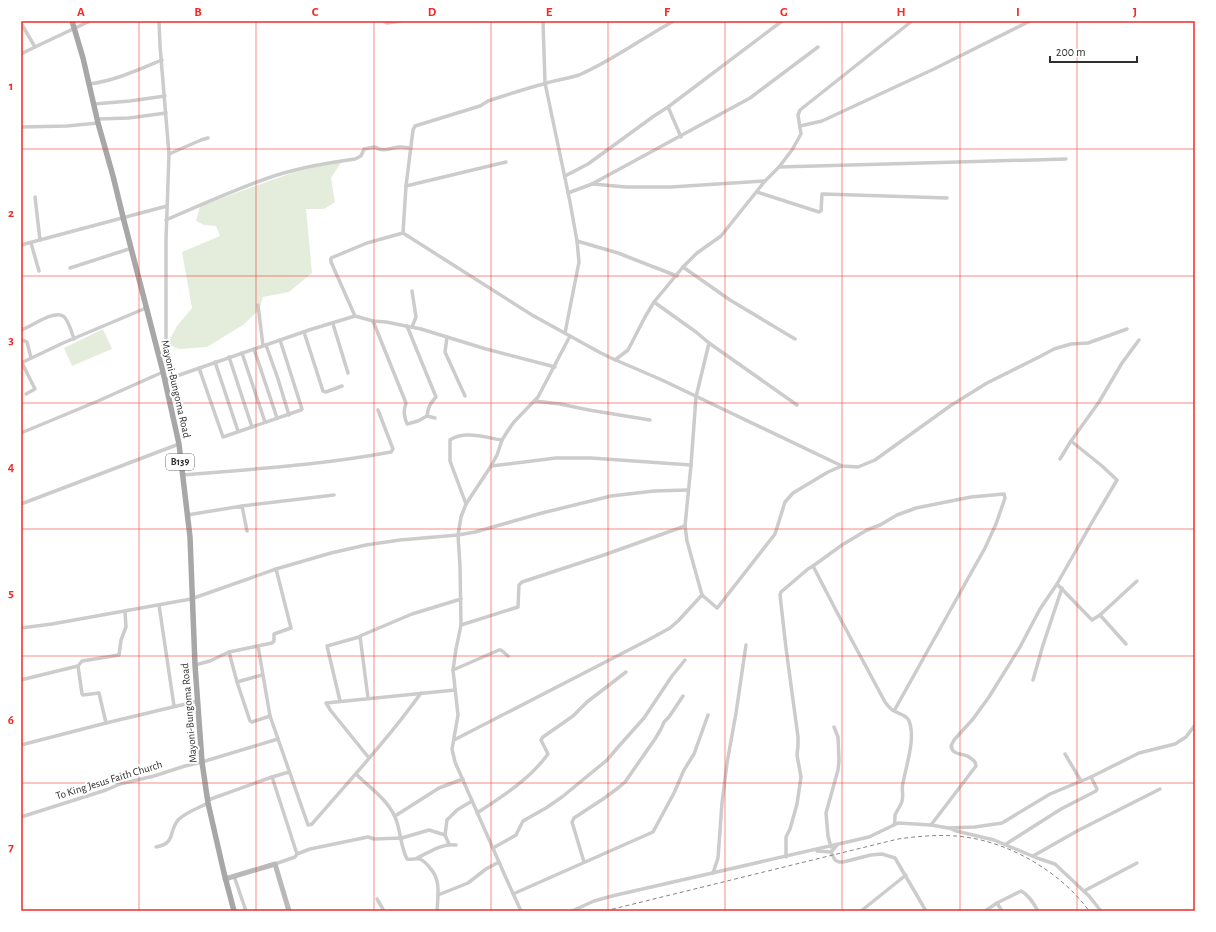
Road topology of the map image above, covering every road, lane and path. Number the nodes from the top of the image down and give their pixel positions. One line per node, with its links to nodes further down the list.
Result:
1 (72, 21): 12 (main road, Mayoni-Bungoma Road / B139)
2 (90, 21): 12 (street)
3 (159, 21): 16 (street)
4 (383, 21): 5 (street)
5 (401, 21)
6 (543, 21): 17 (street)
7 (674, 21): 17 (street)
8 (782, 21): 21 (street)
9 (912, 21): 24 (street)
10 (1030, 21): 24 (street)
11 (21, 23): 13 (street)
12 (74, 29): 13 (street); 18 (main road, Mayoni-Bungoma Road / B139)
13 (34, 47): 15 (street)
14 (818, 47): 26 (street)
15 (21, 54)
16 (162, 60): 18 (street); 19 (street)
17 (545, 83): 28 (street); 33 (street)
18 (89, 84): 20 (main road, Mayoni-Bungoma Road / B139)
19 (165, 96): 20 (street); 22 (street)
20 (94, 104): 23 (main road, Mayoni-Bungoma Road / B139)
21 (668, 107): 26 (street); 33 (street)
22 (166, 113): 23 (street); 29 (street)
23 (98, 121): 25 (street); 42 (main road, Mayoni-Bungoma Road / B139)
24 (800, 126): 32 (street)
25 (21, 127)
26 (681, 137): 35 (street)
27 (208, 138): 29 (street)
28 (411, 148): 36 (street); 43 (street)
29 (169, 154): 41 (street)
30 (1066, 159): 32 (street)
31 (506, 162): 36 (street)
32 (779, 167): 34 (street)
33 (565, 176): 38 (street)
34 (765, 181): 35 (street); 37 (street)
35 (592, 184): 38 (street)
36 (406, 186): 44 (street)
37 (757, 192): 40 (street); 50 (street)
38 (568, 193): 46 (street)
39 (35, 197): 45 (street)
40 (947, 198)
41 (167, 206): 42 (street); 43 (street)
42 (123, 217): 45 (street); 49 (main road, Mayoni-Bungoma Road / B139)
43 (166, 220): 87 (street)
44 (403, 233): 58 (street); 66 (street)
45 (40, 240): 47 (street)
46 (577, 241): 53 (street); 66 (street)
47 (31, 243): 48 (street); 52 (street)
48 (21, 245)
49 (132, 248): 51 (street); 57 (main road, Mayoni-Bungoma Road / B139)
50 (683, 267): 53 (street); 70 (street)
51 (70, 268)
52 (39, 271)
53 (677, 276): 55 (street)
54 (412, 291): 62 (street)
55 (654, 302): 74 (street); 80 (street)
56 (258, 305): 75 (street)
57 (146, 308): 69 (street); 85 (main road, Mayoni-Bungoma Road / B139)
58 (355, 316): 59 (street); 60 (street)
59 (374, 321): 61 (street); 97 (street)
60 (333, 324): 65 (street); 86 (street)
61 (407, 326): 62 (street); 97 (street)
62 (412, 327): 67 (street)
63 (1127, 329): 111 (street)
64 (21, 330): 69 (street)
65 (304, 332): 72 (street); 89 (street)
66 (565, 334): 68 (street)
67 (446, 336): 83 (street); 91 (street)
68 (570, 336): 80 (street); 83 (street)
69 (74, 338): 79 (street)
70 (795, 339)
71 (21, 340): 79 (street)
72 (280, 340): 75 (street); 96 (street)
73 (1139, 340): 106 (street)
74 (709, 343): 92 (street); 94 (street)
75 (265, 345): 76 (street); 96 (street)
76 (254, 349): 77 (street); 98 (street)
77 (242, 353): 78 (street); 101 (street)
78 (229, 357): 81 (street); 102 (street)
79 (31, 358): 82 (street)
80 (615, 360): 92 (street)
81 (215, 362): 84 (street); 104 (street)
82 (22, 363): 90 (street)
83 (555, 367): 93 (street)
84 (199, 368): 87 (street); 104 (street)
85 (163, 372): 88 (main road, Mayoni-Bungoma Road / B139); 103 (street)
86 (348, 373)
87 (172, 377): 88 (street)
88 (165, 380): 107 (main road, Mayoni-Bungoma Road / B139)
89 (342, 386)
90 (26, 394)
91 (465, 396)
92 (696, 397): 109 (street); 111 (street)
93 (535, 401): 100 (street); 105 (street)
94 (797, 405)
95 (378, 410): 112 (street)
96 (289, 414): 98 (street)
97 (428, 416): 99 (street)
98 (277, 418): 101 (street)
99 (435, 418)
100 (650, 420)
101 (265, 422): 102 (street)
102 (252, 427): 104 (street)
103 (21, 432)
104 (238, 432)
105 (502, 440): 110 (street); 116 (street)
106 (1071, 441): 108 (street); 125 (street)
107 (178, 444): 112 (main road, Mayoni-Bungoma Road / B139); 115 (street)
108 (1060, 459)
109 (692, 465): 110 (street); 113 (street)
110 (491, 466): 116 (street)
111 (842, 466): 127 (street)
112 (182, 475): 118 (main road, Mayoni-Bungoma Road / B139)
113 (688, 490): 119 (street); 121 (street)
114 (334, 495): 117 (street)
115 (21, 504)
116 (466, 504): 121 (street)
117 (242, 506): 118 (street); 120 (street)
118 (187, 515): 128 (main road, Mayoni-Bungoma Road / B139)
119 (685, 526): 127 (street); 133 (street)
120 (247, 531)
121 (458, 535): 123 (street); 129 (street)
122 (813, 566): 157 (street); 157 (street); 197 (street)
123 (276, 569): 128 (street); 138 (street)
124 (1137, 581): 132 (street)
125 (1057, 584): 126 (street); 182 (street)
126 (1062, 588): 132 (street); 148 (street)
127 (702, 595): 164 (street)
128 (191, 599): 130 (street); 142 (main road, Mayoni-Bungoma Road / B139)
129 (461, 599): 133 (street); 135 (street)
130 (159, 605): 131 (street); 156 (street)
131 (125, 612): 134 (street); 143 (street)
132 (1100, 615): 136 (street)
133 (461, 625): 144 (street)
134 (21, 628)
135 (359, 637): 153 (street); 155 (street)
136 (1126, 644)
137 (746, 645): 203 (street)
138 (258, 646): 139 (street); 146 (street)
139 (229, 652): 142 (street); 149 (street)
140 (508, 656): 144 (street)
141 (686, 660): 192 (street)
142 (195, 665): 154 (main road, Mayoni-Bungoma Road / B139)
143 (78, 666): 147 (street); 160 (street)
144 (453, 670): 150 (street)
145 (626, 672): 178 (street)
146 (262, 675): 149 (street); 159 (street)
147 (21, 680)
148 (1033, 680)
149 (237, 682): 159 (street)
150 (455, 690): 151 (street); 164 (street)
151 (421, 693): 153 (street); 167 (street)
152 (684, 696): 200 (street)
153 (368, 698): 155 (street)
154 (198, 701): 156 (street); 168 (main road, Mayoni-Bungoma Road / B139)
155 (340, 701): 167 (street)
156 (174, 706): 160 (street)
157 (894, 711): 181 (street)
158 (708, 715): 200 (street)
159 (270, 716): 163 (street)
160 (106, 722): 165 (street)
161 (1195, 725): 172 (street)
162 (834, 726): 191 (street)
163 (278, 739): 168 (street, To King Jesus Faith Church); 169 (street)
164 (454, 740): 173 (street)
165 (21, 745)
166 (1065, 754): 174 (street)
167 (369, 758): 170 (street)
168 (202, 762): 177 (main road, Mayoni-Bungoma Road / B139); 180 (street, To King Jesus Faith Church)
169 (289, 772): 170 (street); 171 (street)
170 (356, 774): 179 (street)
171 (272, 777): 177 (street); 195 (street)
172 (1091, 777): 174 (street); 187 (street)
173 (463, 779): 176 (street); 179 (street)
174 (1080, 781): 183 (street)
175 (1160, 788): 196 (street)
176 (472, 800): 178 (street); 184 (street)
177 (208, 802): 190 (street); 206 (main road, Mayoni-Bungoma Road / B139)
178 (477, 813): 192 (street)
179 (395, 816): 185 (street)
180 (21, 817)
181 (894, 824): 182 (street); 189 (street)
182 (931, 825): 183 (street)
183 (948, 828): 187 (street)
184 (446, 835): 185 (street); 186 (street)
185 (402, 838): 195 (street); 198 (street)
186 (449, 844): 188 (street); 198 (street)
187 (1006, 844): 196 (street)
188 (456, 845)
189 (837, 845): 191 (street); 194 (street)
190 (156, 847)
191 (831, 847): 193 (street)
192 (493, 848): 199 (street)
193 (814, 851): 194 (street); 197 (street)
194 (831, 852): 204 (street)
195 (297, 854): 202 (street)
196 (1033, 856): 207 (street)
197 (786, 857): 203 (street)
198 (416, 858): 209 (street)
199 (499, 862): 208 (street); 209 (street)
200 (584, 862): 208 (street)
201 (1137, 862): 207 (street)
202 (275, 864): 205 (street); 214 (street)
203 (712, 873): 218 (street)
204 (906, 875): 219 (street); 220 (street)
205 (234, 876): 206 (street); 213 (street)
206 (225, 879): 212 (main road, Mayoni-Bungoma Road / B139)
207 (1084, 891): 224 (street)
208 (513, 894): 217 (street)
209 (438, 895): 216 (street)
210 (377, 900): 215 (street)
211 (997, 903): 221 (street); 222 (street); 223 (street)
212 (234, 911)
213 (246, 911)
214 (289, 911)
215 (384, 911)
216 (437, 911)
217 (522, 911)
218 (572, 911)
219 (861, 911)
220 (926, 911)
221 (985, 911)
222 (1002, 911)
223 (1038, 911)
224 (1101, 911)

